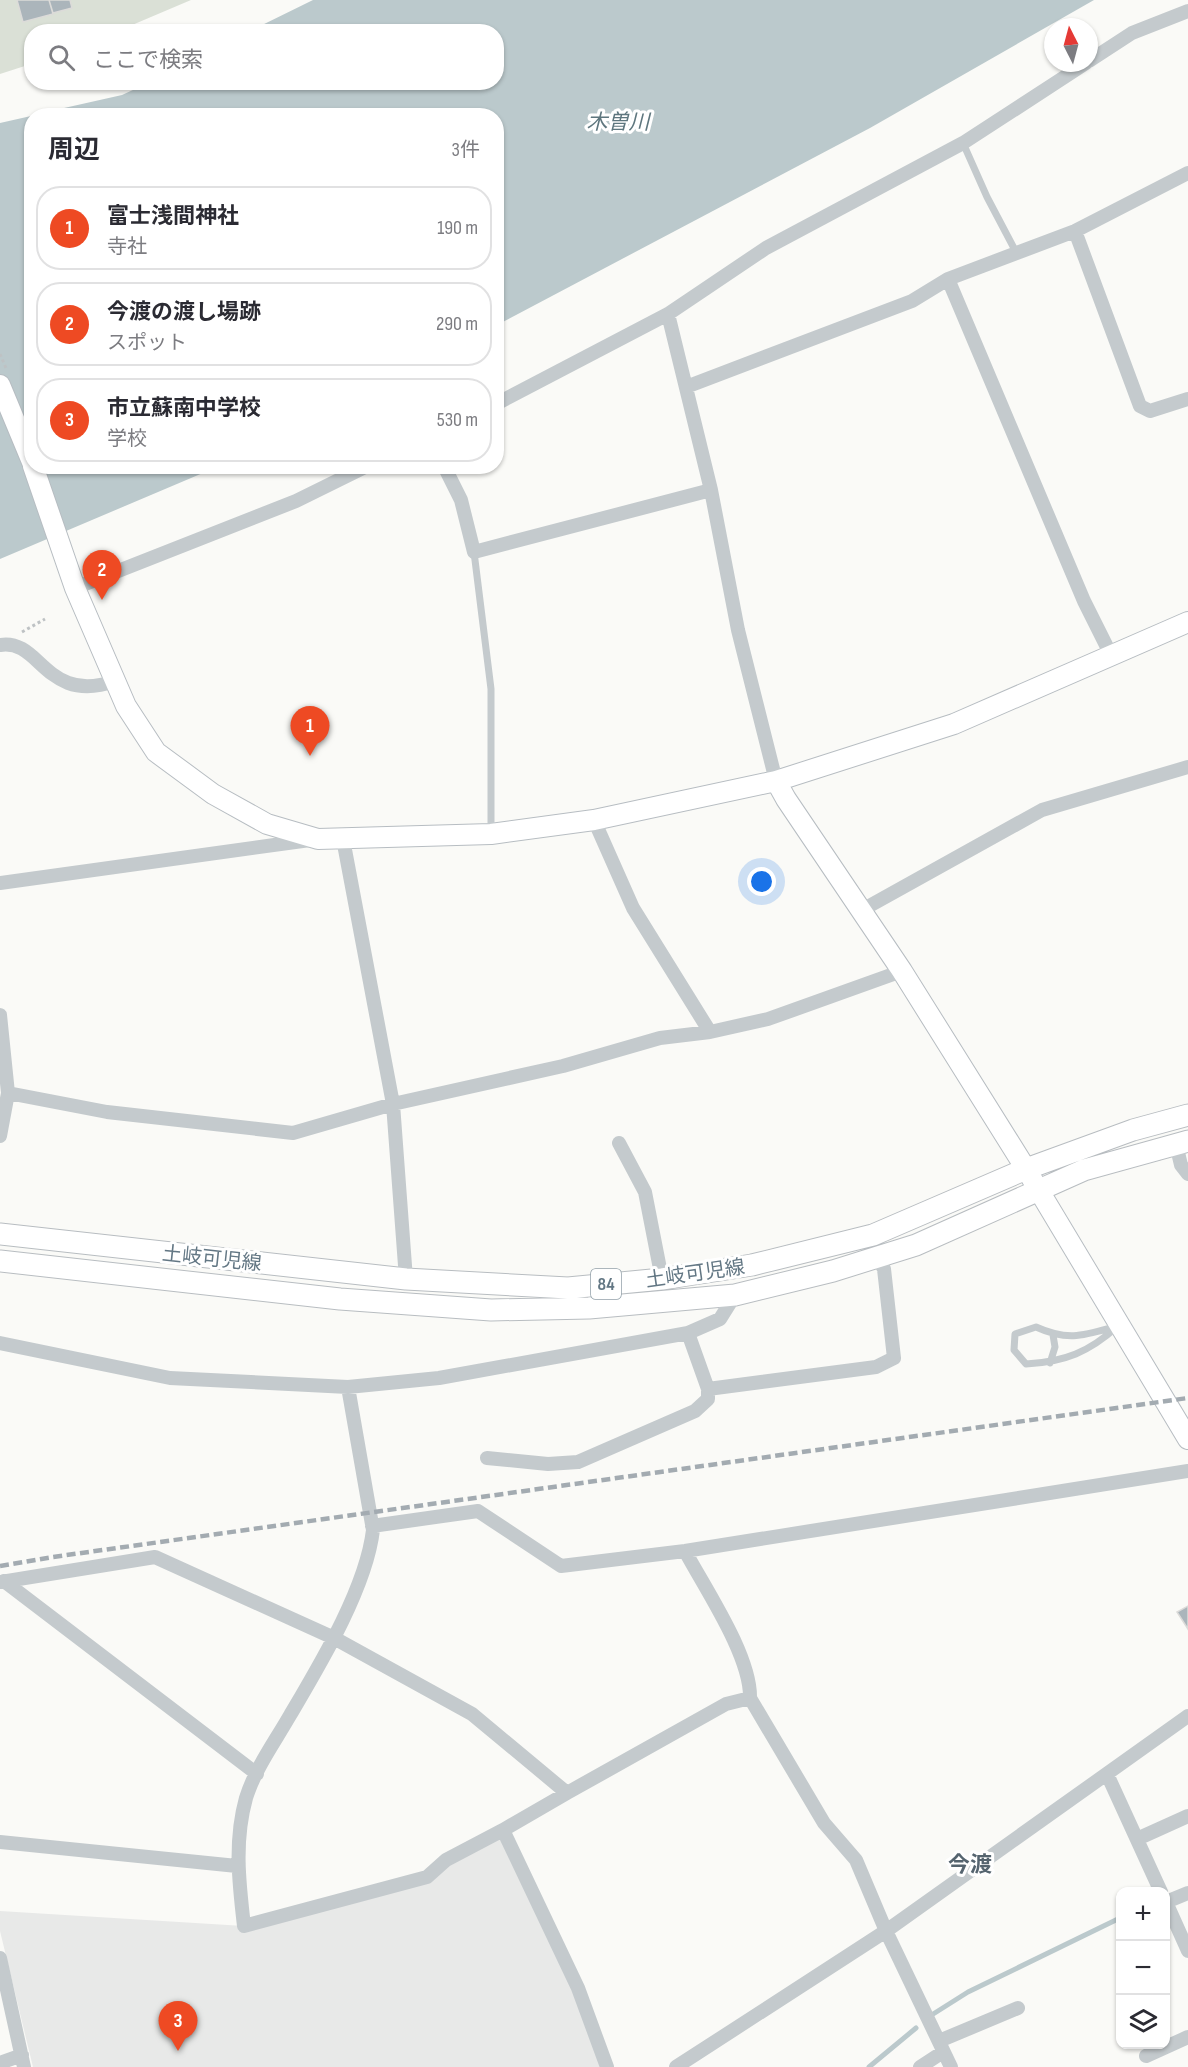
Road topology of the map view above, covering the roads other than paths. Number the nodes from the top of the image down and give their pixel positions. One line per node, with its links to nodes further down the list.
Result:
1 (1188, 11): 2 (street)
2 (1098, 55)
3 (1072, 72): 4 (street)
4 (963, 143): 7 (lane); 9 (street)
5 (1188, 173): 6 (street)
6 (1075, 231): 7 (street); 12 (street)
7 (1016, 252): 8 (street)
8 (948, 279): 11 (street); 23 (street)
9 (668, 314): 11 (street); 13 (street)
10 (0, 385): 14 (street)
11 (686, 387): 18 (street)
12 (1188, 399)
13 (504, 400)
14 (24, 443)
15 (36, 474): 20 (street)
16 (351, 474): 20 (street)
17 (448, 474): 19 (street)
18 (711, 490): 19 (street); 26 (street)
19 (474, 552): 28 (lane)
20 (75, 588): 24 (street)
21 (1188, 622): 23 (street)
22 (1, 645): 24 (street)
23 (1111, 655): 26 (street)
24 (115, 681): 29 (street)
25 (1188, 768): 32 (street)
26 (776, 780): 27 (street); 32 (street)
27 (594, 820): 28 (street); 35 (street)
28 (491, 834): 30 (street)
29 (318, 839): 30 (street); 31 (street)
30 (343, 839): 37 (street)
31 (0, 884)
32 (862, 910): 33 (street)
33 (902, 971): 35 (street); 42 (street)
34 (0, 1015): 36 (street)
35 (710, 1032): 37 (street)
36 (8, 1094): 37 (street); 39 (street)
37 (393, 1104): 48 (street)
38 (1188, 1115): 42 (main road, 土岐可児線 / 84)
39 (0, 1136)
40 (619, 1143): 49 (street)
41 (1182, 1143): 43 (street); 44 (main road, 土岐可児線 / 84)
42 (1026, 1169): 44 (street); 49 (main road, 土岐可児線 / 84)
43 (1188, 1174)
44 (1037, 1190): 46 (main road, 土岐可児線 / 84); 51 (street)
45 (0, 1234): 48 (main road, 土岐可児線 / 84)
46 (877, 1257): 50 (main road, 土岐可児線 / 84); 57 (street)
47 (0, 1261): 50 (main road, 土岐可児線 / 84)
48 (406, 1279): 49 (main road, 土岐可児線 / 84)
49 (662, 1279)
50 (735, 1295): 52 (street)
51 (1118, 1326): 53 (lane); 55 (lane); 58 (street)
52 (688, 1333): 56 (street); 57 (street)
53 (1053, 1335): 55 (lane); 55 (lane)
54 (0, 1343): 56 (street)
55 (1050, 1363)
56 (348, 1387): 61 (street)
57 (708, 1389): 59 (street)
58 (1188, 1439)
59 (486, 1458)
60 (1188, 1471): 62 (street)
61 (372, 1526): 62 (street); 64 (street)
62 (685, 1551): 65 (street)
63 (2, 1582): 64 (street); 67 (street)
64 (334, 1638): 67 (street); 69 (street)
65 (750, 1698): 69 (street); 79 (street)
66 (1188, 1716): 68 (street)
67 (257, 1774): 74 (street)
68 (1107, 1774): 72 (street); 79 (street)
69 (567, 1793): 71 (street)
70 (1188, 1816): 72 (street)
71 (503, 1830): 74 (street); 88 (street)
72 (1137, 1839): 75 (street)
73 (0, 1842): 74 (street)
74 (237, 1866)
75 (1159, 1887)
76 (1188, 1893): 77 (street)
77 (1170, 1900)
78 (1170, 1911): 80 (street)
79 (886, 1931): 84 (street); 89 (street)
80 (1188, 1951)
81 (0, 1958): 86 (street)
82 (1018, 2008): 84 (street)
83 (1188, 2037): 85 (street)
84 (941, 2046): 90 (street); 91 (street)
85 (1146, 2056)
86 (23, 2061): 87 (street)
87 (0, 2063)
88 (607, 2067)
89 (676, 2067)
90 (920, 2067)
91 (951, 2067)

